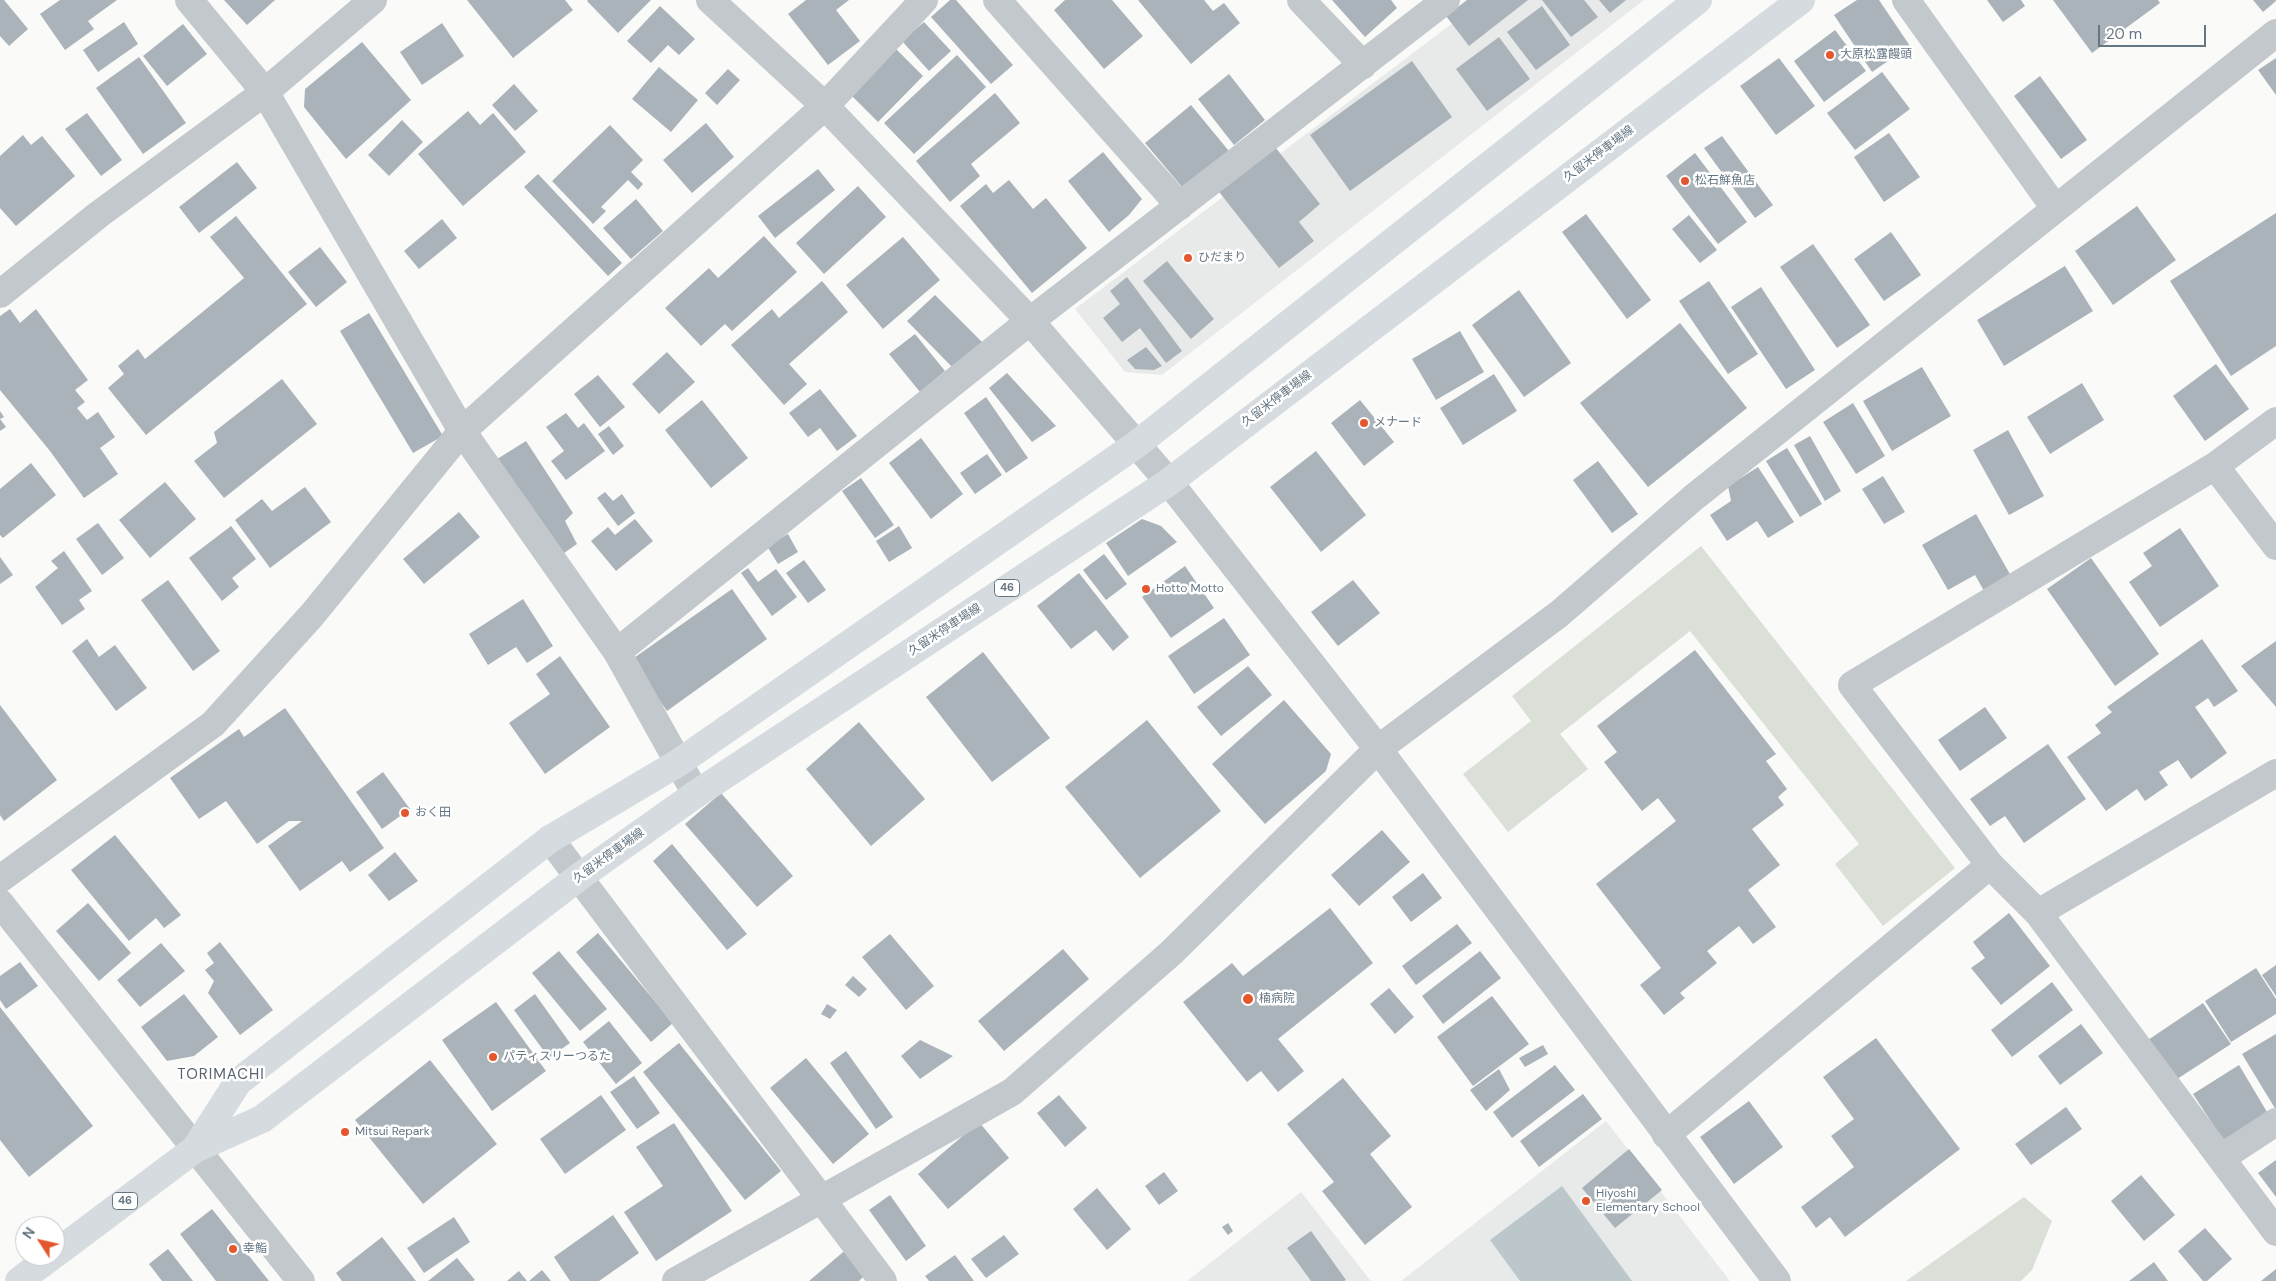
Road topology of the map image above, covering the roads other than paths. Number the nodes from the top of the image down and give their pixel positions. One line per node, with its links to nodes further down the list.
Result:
1 (189, 0): 13 (street)
2 (373, 0): 13 (street)
3 (710, 0): 14 (street)
4 (924, 0): 14 (street)
5 (997, 0): 15 (street)
6 (1301, 0): 12 (street)
7 (1446, 0): 12 (street)
8 (1698, 0): 21 (main road, 久留米停車場線 / 46)
9 (1801, 0): 23 (main road, 久留米停車場線 / 46)
10 (1906, 0): 16 (street)
11 (2276, 33): 16 (street)
12 (1363, 65): 15 (street)
13 (265, 92): 17 (street); 20 (street)
14 (825, 106): 18 (street); 20 (street)
15 (1180, 206): 18 (street)
16 (2055, 208): 26 (street)
17 (0, 294)
18 (1030, 321): 21 (street); 25 (street)
19 (2276, 421): 22 (street)
20 (462, 431): 25 (street); 33 (street)
21 (1137, 444): 23 (street); 27 (main road, 久留米停車場線 / 46)
22 (2215, 466): 24 (street); 31 (street)
23 (1169, 482): 26 (street); 29 (main road, 久留米停車場線 / 46)
24 (2276, 546)
25 (617, 652): 27 (street)
26 (1378, 749): 37 (street); 40 (street)
27 (678, 763): 29 (street); 30 (main road, 久留米停車場線 / 46)
28 (2276, 772): 35 (street)
29 (696, 794): 32 (main road, 久留米停車場線 / 46)
30 (550, 839): 32 (street); 38 (main road, 久留米停車場線 / 46)
31 (1990, 864): 35 (street); 37 (street)
32 (580, 876): 38 (main road, 久留米停車場線 / 46); 40 (street)
33 (0, 879)
34 (0, 903): 38 (street)
35 (2038, 913): 39 (street)
36 (2276, 1122): 39 (street)
37 (1666, 1136): 48 (street)
38 (195, 1148): 42 (main road, 久留米停車場線 / 46); 45 (street)
39 (2221, 1158): 41 (street)
40 (824, 1200): 46 (street); 47 (street)
41 (2276, 1232)
42 (65, 1246)
43 (38, 1266): 44 (main road)
44 (18, 1281)
45 (301, 1281)
46 (676, 1281)
47 (883, 1281)
48 (1777, 1281)

